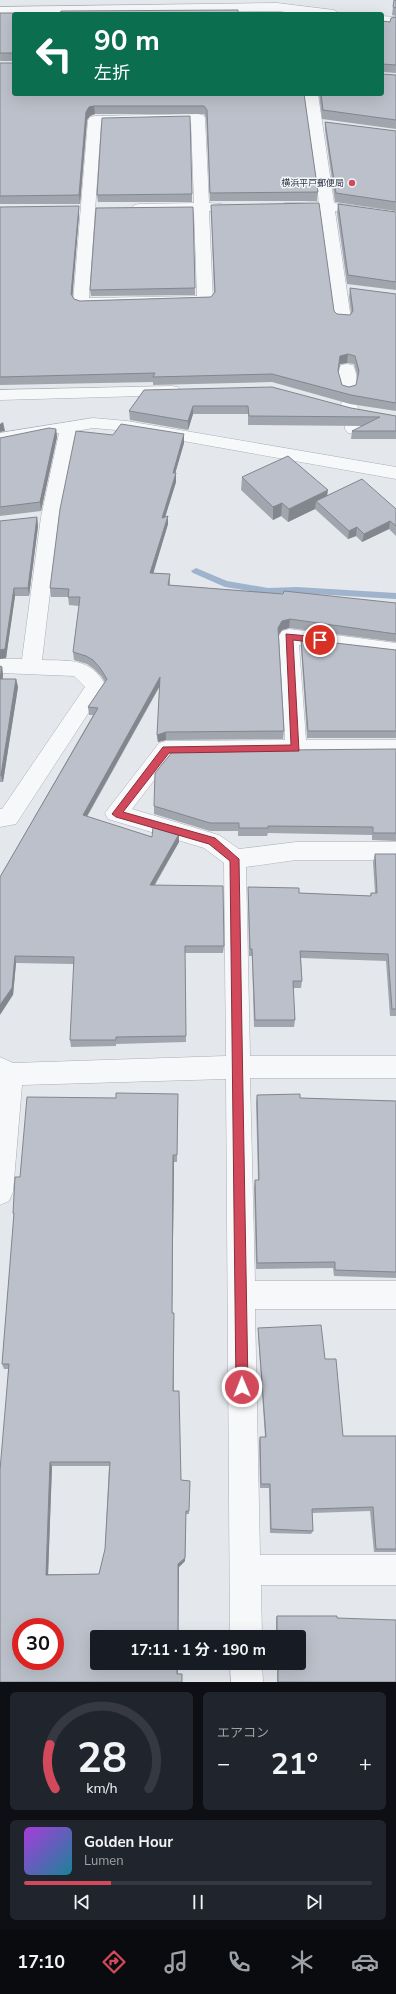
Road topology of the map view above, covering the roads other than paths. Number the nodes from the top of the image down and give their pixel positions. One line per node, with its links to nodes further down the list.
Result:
1 (298, 8): 2 (street); 3 (street)
2 (0, 11)
3 (322, 12)
4 (384, 20): 5 (street)
5 (396, 21)
6 (311, 96): 7 (street)
7 (316, 123): 8 (street); 10 (street)
8 (330, 125)
9 (273, 206): 10 (street)
10 (327, 206): 17 (street); 18 (street)
11 (203, 207): 12 (street); 13 (street); 13 (street); 15 (street)
12 (234, 207)
13 (87, 208): 14 (street); 16 (street)
14 (102, 208)
15 (126, 208)
16 (71, 209)
17 (396, 215)
18 (342, 319)
19 (347, 369): 23 (street)
20 (187, 391): 21 (street)
21 (0, 395)
22 (69, 426): 24 (street); 25 (street); 28 (street)
23 (354, 429)
24 (0, 439)
25 (396, 474)
26 (396, 650): 29 (street)
27 (0, 666): 28 (street)
28 (30, 666): 31 (street)
29 (296, 748): 30 (street); 33 (street)
30 (396, 748)
31 (0, 818)
32 (396, 851): 33 (street)
33 (235, 859): 34 (street)
34 (238, 1067): 35 (street); 36 (street); 38 (street)
35 (396, 1067)
36 (6, 1071): 37 (street)
37 (0, 1192)
38 (241, 1295): 39 (street); 40 (street)
39 (396, 1295)
40 (245, 1570): 41 (street); 42 (street)
41 (396, 1570)
42 (246, 1630)
43 (246, 1670): 44 (street)
44 (247, 1682)

